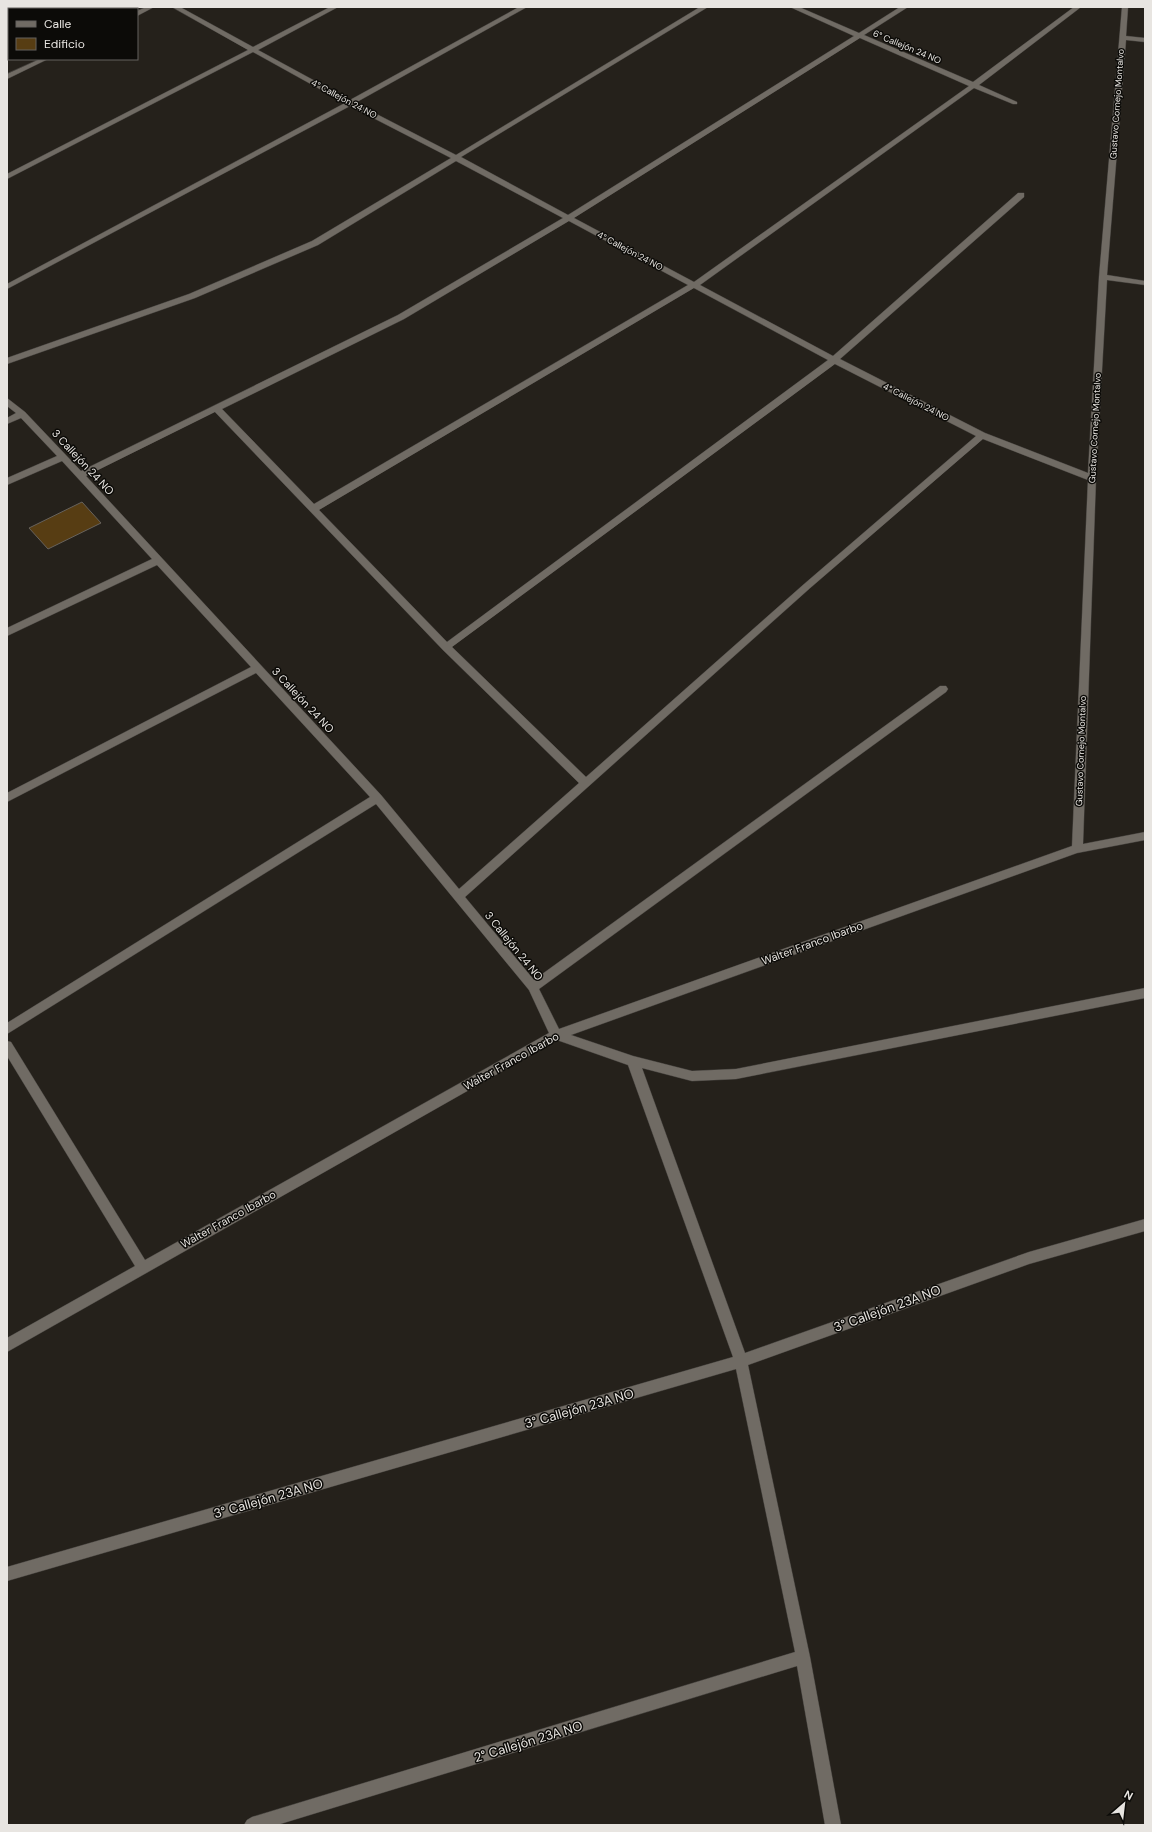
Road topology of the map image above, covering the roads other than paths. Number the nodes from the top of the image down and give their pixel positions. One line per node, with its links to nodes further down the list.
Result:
1 (151, 7): 10 (street)
2 (175, 7): 14 (street, 4° Callejón 24 NO)
3 (336, 7): 14 (street)
4 (524, 7): 18 (street)
5 (705, 7): 20 (street)
6 (793, 7): 11 (street, 6° Callejón 24 NO)
7 (905, 7): 11 (street)
8 (1078, 7): 17 (street)
9 (1125, 7): 12 (street, Gustavo Cornejo Montalvo)
10 (138, 14)
11 (860, 36): 17 (street, 6° Callejón 24 NO); 23 (street)
12 (1122, 38): 13 (street); 24 (street, Gustavo Cornejo Montalvo)
13 (1145, 40)
14 (253, 49): 18 (street, 4° Callejón 24 NO); 21 (street)
15 (43, 60): 16 (street)
16 (7, 78)
17 (974, 85): 19 (street, 6° Callejón 24 NO); 26 (street)
18 (350, 103): 20 (street, 4° Callejón 24 NO); 27 (street)
19 (1014, 103)
20 (456, 158): 23 (street, 4° Callejón 24 NO); 29 (street)
21 (7, 177)
22 (1021, 195): 28 (street)
23 (568, 218): 26 (street, 4° Callejón 24 NO); 31 (street)
24 (1104, 277): 25 (street); 37 (street, Gustavo Cornejo Montalvo)
25 (1145, 283)
26 (694, 285): 28 (street, 4° Callejón 24 NO); 39 (street)
27 (7, 286)
28 (834, 360): 34 (street, 4° Callejón 24 NO); 42 (street)
29 (7, 361)
30 (7, 401): 32 (street, 3 Callejón 24 NO)
31 (217, 409): 36 (street); 39 (street)
32 (22, 414): 33 (street); 35 (street, 3 Callejón 24 NO)
33 (7, 421)
34 (982, 435): 37 (street, 4° Callejón 24 NO); 45 (street)
35 (63, 457): 36 (street, 3 Callejón 24 NO); 38 (street)
36 (80, 475): 40 (street, 3 Callejón 24 NO)
37 (1092, 478): 49 (street, Gustavo Cornejo Montalvo)
38 (7, 482)
39 (313, 509): 42 (street)
40 (158, 560): 41 (street); 43 (street, 3 Callejón 24 NO)
41 (7, 632)
42 (446, 647): 45 (street)
43 (257, 668): 46 (street); 47 (street, 3 Callejón 24 NO)
44 (943, 689): 51 (street)
45 (586, 784): 50 (street)
46 (7, 798)
47 (377, 798): 50 (street, 3 Callejón 24 NO); 53 (street)
48 (1145, 836): 49 (street, Walter Franco Ibarbo)
49 (1077, 849): 54 (street, Walter Franco Ibarbo)
50 (458, 897): 51 (street, 3 Callejón 24 NO)
51 (533, 987): 54 (street, 3 Callejón 24 NO)
52 (1145, 993): 56 (street)
53 (7, 1029)
54 (556, 1035): 56 (street); 58 (street, Walter Franco Ibarbo)
55 (7, 1046): 58 (street)
56 (633, 1061): 60 (street)
57 (1145, 1226): 60 (street, 3° Callejón 23A NO)
58 (143, 1268): 59 (street, Walter Franco Ibarbo)
59 (7, 1345)
60 (741, 1361): 61 (street, 3° Callejón 23A NO); 62 (street)
61 (7, 1574)
62 (803, 1657): 63 (street, 2° Callejón 23A NO); 64 (street)
63 (252, 1825)
64 (833, 1825)

